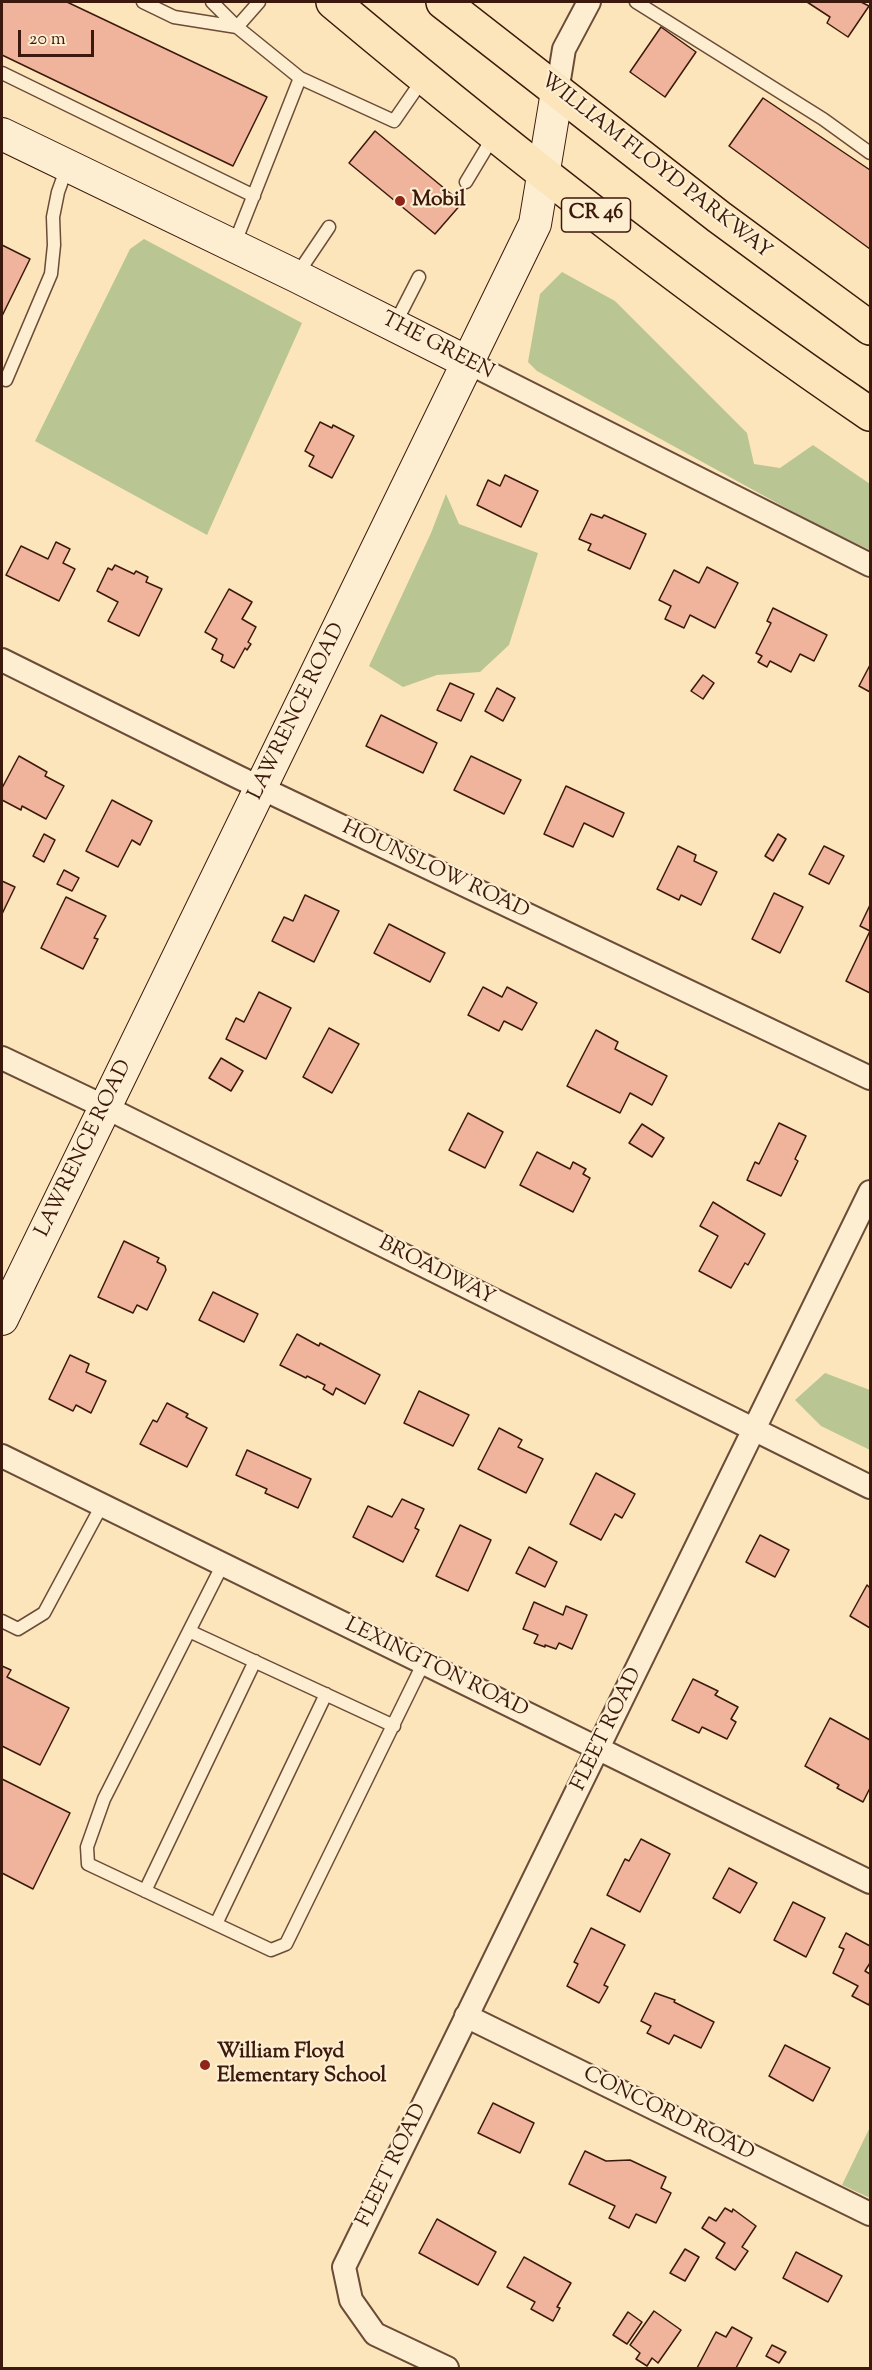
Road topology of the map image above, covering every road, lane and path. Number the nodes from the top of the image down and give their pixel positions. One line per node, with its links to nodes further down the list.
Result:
1 (143, 2): 8 (lane)
2 (212, 2): 8 (lane)
3 (259, 2): 8 (lane)
4 (333, 2): 11 (highway, CR 46)
5 (443, 2): 12 (highway, WILLIAM FLOYD PARKWAY)
6 (589, 2): 12 (street)
7 (636, 2): 15 (lane)
8 (237, 27): 10 (lane)
9 (2, 73): 19 (lane)
10 (300, 78): 11 (lane); 19 (lane)
11 (424, 78): 14 (highway, CR 46)
12 (557, 92): 17 (street, LAWRENCE ROAD); 25 (highway, WILLIAM FLOYD PARKWAY)
13 (2, 134): 16 (street, THE GREEN)
14 (494, 136): 17 (highway, CR 46); 18 (lane)
15 (870, 153)
16 (67, 166): 21 (street, THE GREEN); 27 (lane)
17 (543, 175): 26 (street, LAWRENCE ROAD); 28 (highway, CR 46)
18 (466, 182)
19 (254, 196): 21 (lane)
20 (329, 227): 22 (lane)
21 (233, 246): 22 (street, THE GREEN)
22 (296, 276): 24 (street, THE GREEN)
23 (419, 277): 24 (lane)
24 (394, 326): 26 (street, THE GREEN)
25 (870, 327)
26 (467, 362): 29 (street, THE GREEN); 31 (street, LAWRENCE ROAD)
27 (6, 380)
28 (870, 414)
29 (870, 565)
30 (2, 660): 31 (street, HOUNSLOW ROAD)
31 (261, 788): 33 (street, HOUNSLOW ROAD); 34 (street, LAWRENCE ROAD)
32 (2, 1058): 34 (street, BROADWAY)
33 (870, 1078)
34 (105, 1107): 36 (street, LAWRENCE ROAD); 37 (street, BROADWAY)
35 (870, 1192): 37 (street, FLEET ROAD)
36 (2, 1319)
37 (752, 1430): 39 (street, BROADWAY); 48 (street, FLEET ROAD)
38 (2, 1456): 40 (street, LEXINGTON ROAD)
39 (870, 1487)
40 (102, 1505): 41 (street, LEXINGTON ROAD); 42 (lane)
41 (223, 1564): 43 (lane); 45 (street, LEXINGTON ROAD)
42 (2, 1621)
43 (189, 1631): 44 (lane); 50 (lane)
44 (255, 1661): 46 (lane); 50 (lane)
45 (424, 1662): 47 (lane); 48 (street, LEXINGTON ROAD)
46 (326, 1694): 47 (lane); 51 (lane)
47 (394, 1726): 51 (lane)
48 (599, 1749): 49 (street, LEXINGTON ROAD); 52 (street, FLEET ROAD)
49 (870, 1882)
50 (145, 1891): 51 (lane)
51 (216, 1924)
52 (466, 2016): 53 (street, CONCORD ROAD); 54 (street, FLEET ROAD)
53 (870, 2214)
54 (447, 2368)

